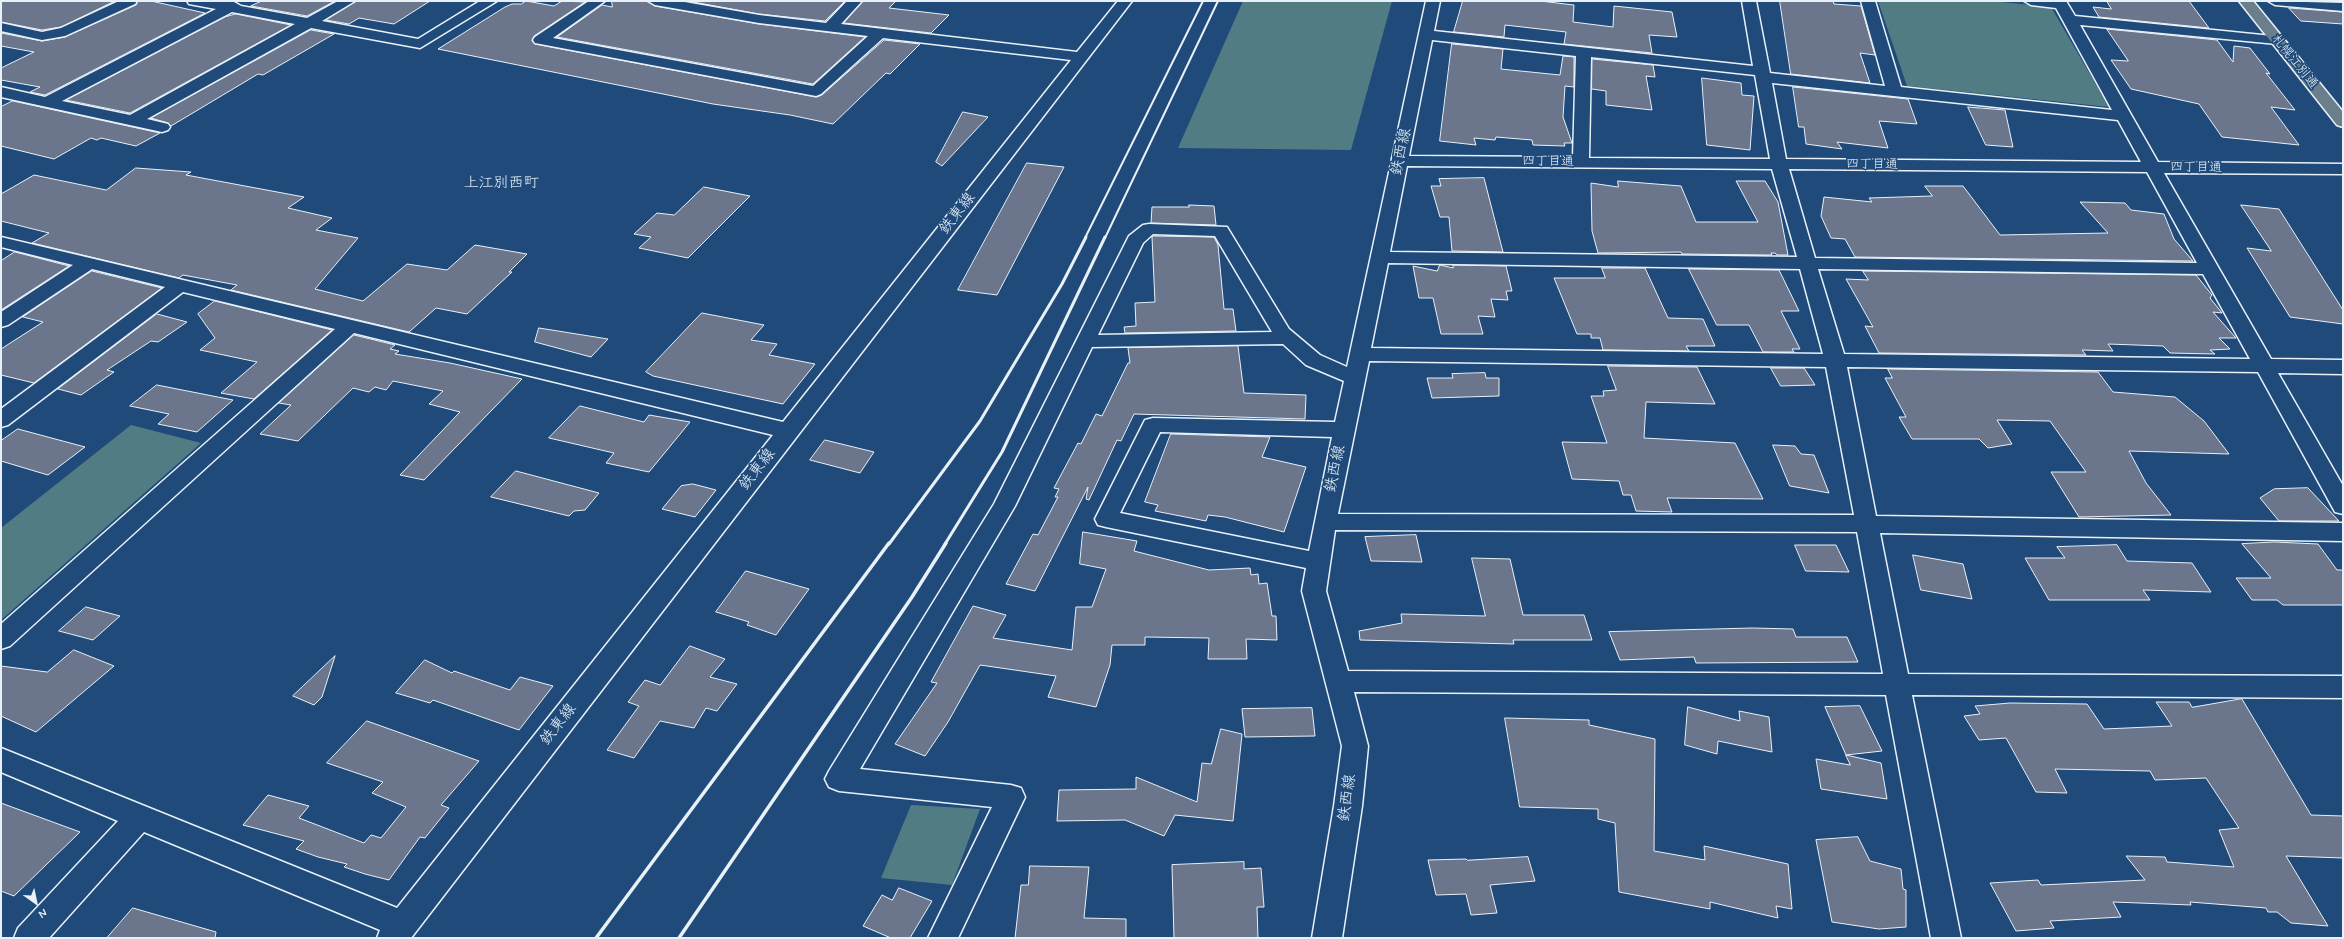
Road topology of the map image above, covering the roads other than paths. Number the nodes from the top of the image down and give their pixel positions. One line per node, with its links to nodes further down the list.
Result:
1 (130, 1): 21 (street)
2 (194, 1): 18 (street)
3 (244, 1): 18 (street)
4 (348, 1): 20 (street)
5 (490, 1): 20 (street)
6 (598, 1): 23 (street)
7 (655, 1): 22 (street)
8 (855, 1): 22 (street)
9 (1125, 1): 27 (street, 鉄東線)
10 (1433, 1): 24 (street, 鉄西線)
11 (1749, 1): 28 (street)
12 (1868, 1): 29 (street)
13 (2031, 1): 16 (street)
14 (2246, 1): 25 (highway, 札幌江別通)
15 (2275, 1): 17 (street)
16 (2060, 2): 19 (street)
17 (2343, 7)
18 (231, 8): 20 (street); 31 (street)
19 (2070, 20): 25 (street); 32 (street)
20 (309, 23): 33 (street)
21 (1, 27)
22 (830, 27): 23 (street)
23 (880, 33): 27 (street)
24 (1426, 35): 26 (street); 36 (street, 鉄西線)
25 (2277, 40): 34 (highway, 札幌江別通)
26 (1584, 52): 28 (street); 37 (street)
27 (1081, 57): 58 (street, 鉄東線)
28 (1762, 74): 29 (street); 38 (street)
29 (1894, 91): 32 (street)
30 (1, 92): 31 (street)
31 (47, 102): 33 (street)
32 (2124, 116): 39 (street)
33 (131, 121): 35 (street)
34 (2343, 122)
35 (162, 128)
36 (1400, 161): 37 (street, 四丁目通); 42 (street, 鉄西線)
37 (1581, 162): 38 (street, 四丁目通)
38 (1779, 164): 39 (street, 四丁目通); 44 (street)
39 (2153, 168): 40 (street, 四丁目通); 45 (street)
40 (2343, 170)
41 (1, 242): 43 (street)
42 (1380, 257): 44 (street); 51 (street, 鉄西線)
43 (89, 263): 46 (street); 47 (street)
44 (1809, 264): 45 (street); 52 (street)
45 (2210, 269): 53 (street)
46 (180, 285): 48 (street); 56 (street)
47 (1, 321)
48 (350, 326): 58 (street); 64 (street)
49 (1288, 338): 50 (street); 50 (street); 55 (street)
50 (1086, 341): 72 (street)
51 (1360, 354): 52 (street); 55 (street, 鉄西線)
52 (1835, 359): 53 (street); 61 (street)
53 (2264, 365): 54 (street); 59 (street)
54 (2343, 367)
55 (1355, 378): 57 (street, 鉄西線)
56 (1, 420)
57 (1344, 430): 60 (street, 鉄西線); 63 (street)
58 (788, 431): 70 (street, 鉄東線)
59 (2343, 506)
60 (1325, 522): 61 (street); 63 (street, 鉄西線)
61 (1867, 524): 62 (street); 66 (street)
62 (2343, 532)
63 (1318, 562): 65 (street, 鉄西線)
64 (1, 639)
65 (1338, 681): 66 (street); 73 (street, 鉄西線)
66 (1898, 683): 67 (street); 74 (street)
67 (2343, 687)
68 (1, 760): 69 (street)
69 (140, 817): 70 (street); 71 (street)
70 (397, 931)
71 (29, 938)
72 (943, 938)
73 (1327, 938)
74 (1946, 938)

